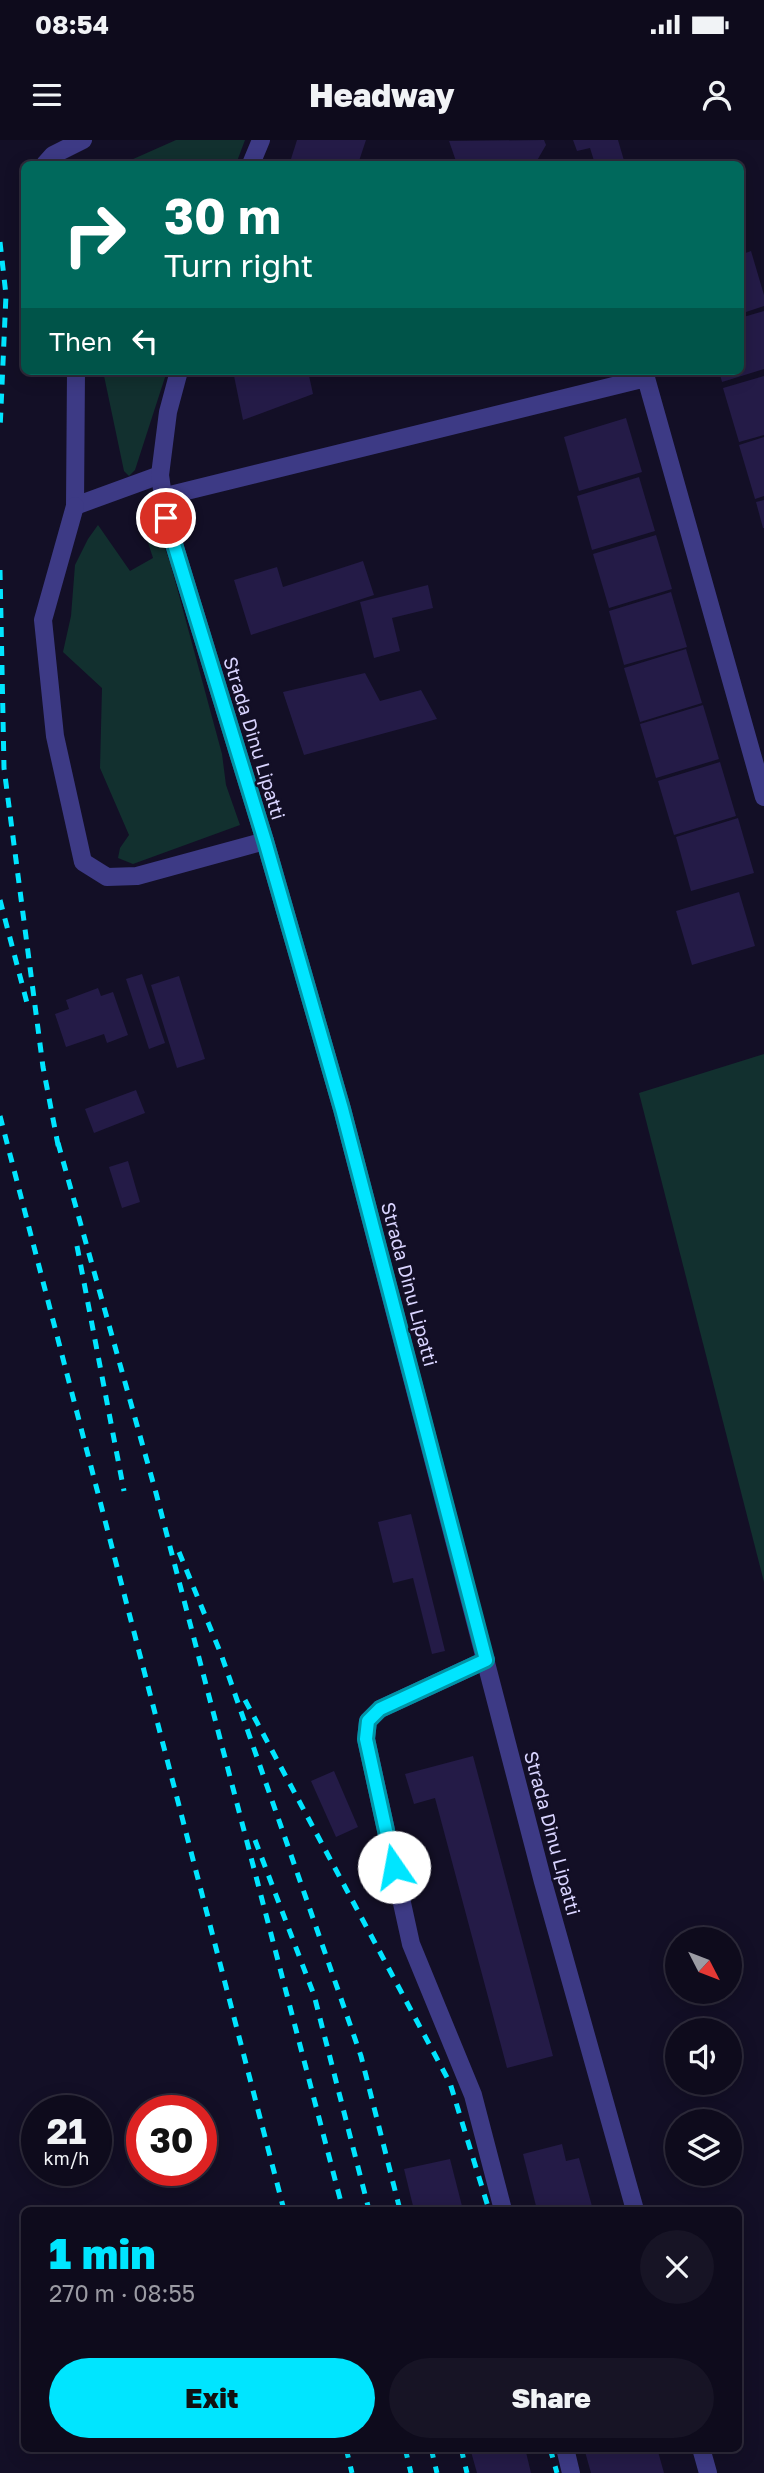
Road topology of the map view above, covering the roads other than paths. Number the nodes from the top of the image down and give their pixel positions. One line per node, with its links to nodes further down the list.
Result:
1 (83, 140): 3 (street)
2 (261, 140): 4 (street)
3 (47, 161)
4 (252, 161)
5 (76, 375): 10 (street)
6 (178, 375): 8 (street, Strada Dinu Lipatti)
7 (645, 375): 9 (street); 11 (street)
8 (160, 475): 9 (street, Strada Dinu Lipatti); 10 (street)
9 (162, 497): 12 (street, Strada Dinu Lipatti)
10 (75, 506): 12 (street)
11 (764, 797)
12 (265, 841): 13 (street, Strada Dinu Lipatti)
13 (486, 1660): 14 (street); 15 (street, Strada Dinu Lipatti)
14 (502, 2207)
15 (634, 2207)
16 (566, 2452): 18 (street)
17 (702, 2452): 19 (street)
18 (571, 2473)
19 (708, 2473)

